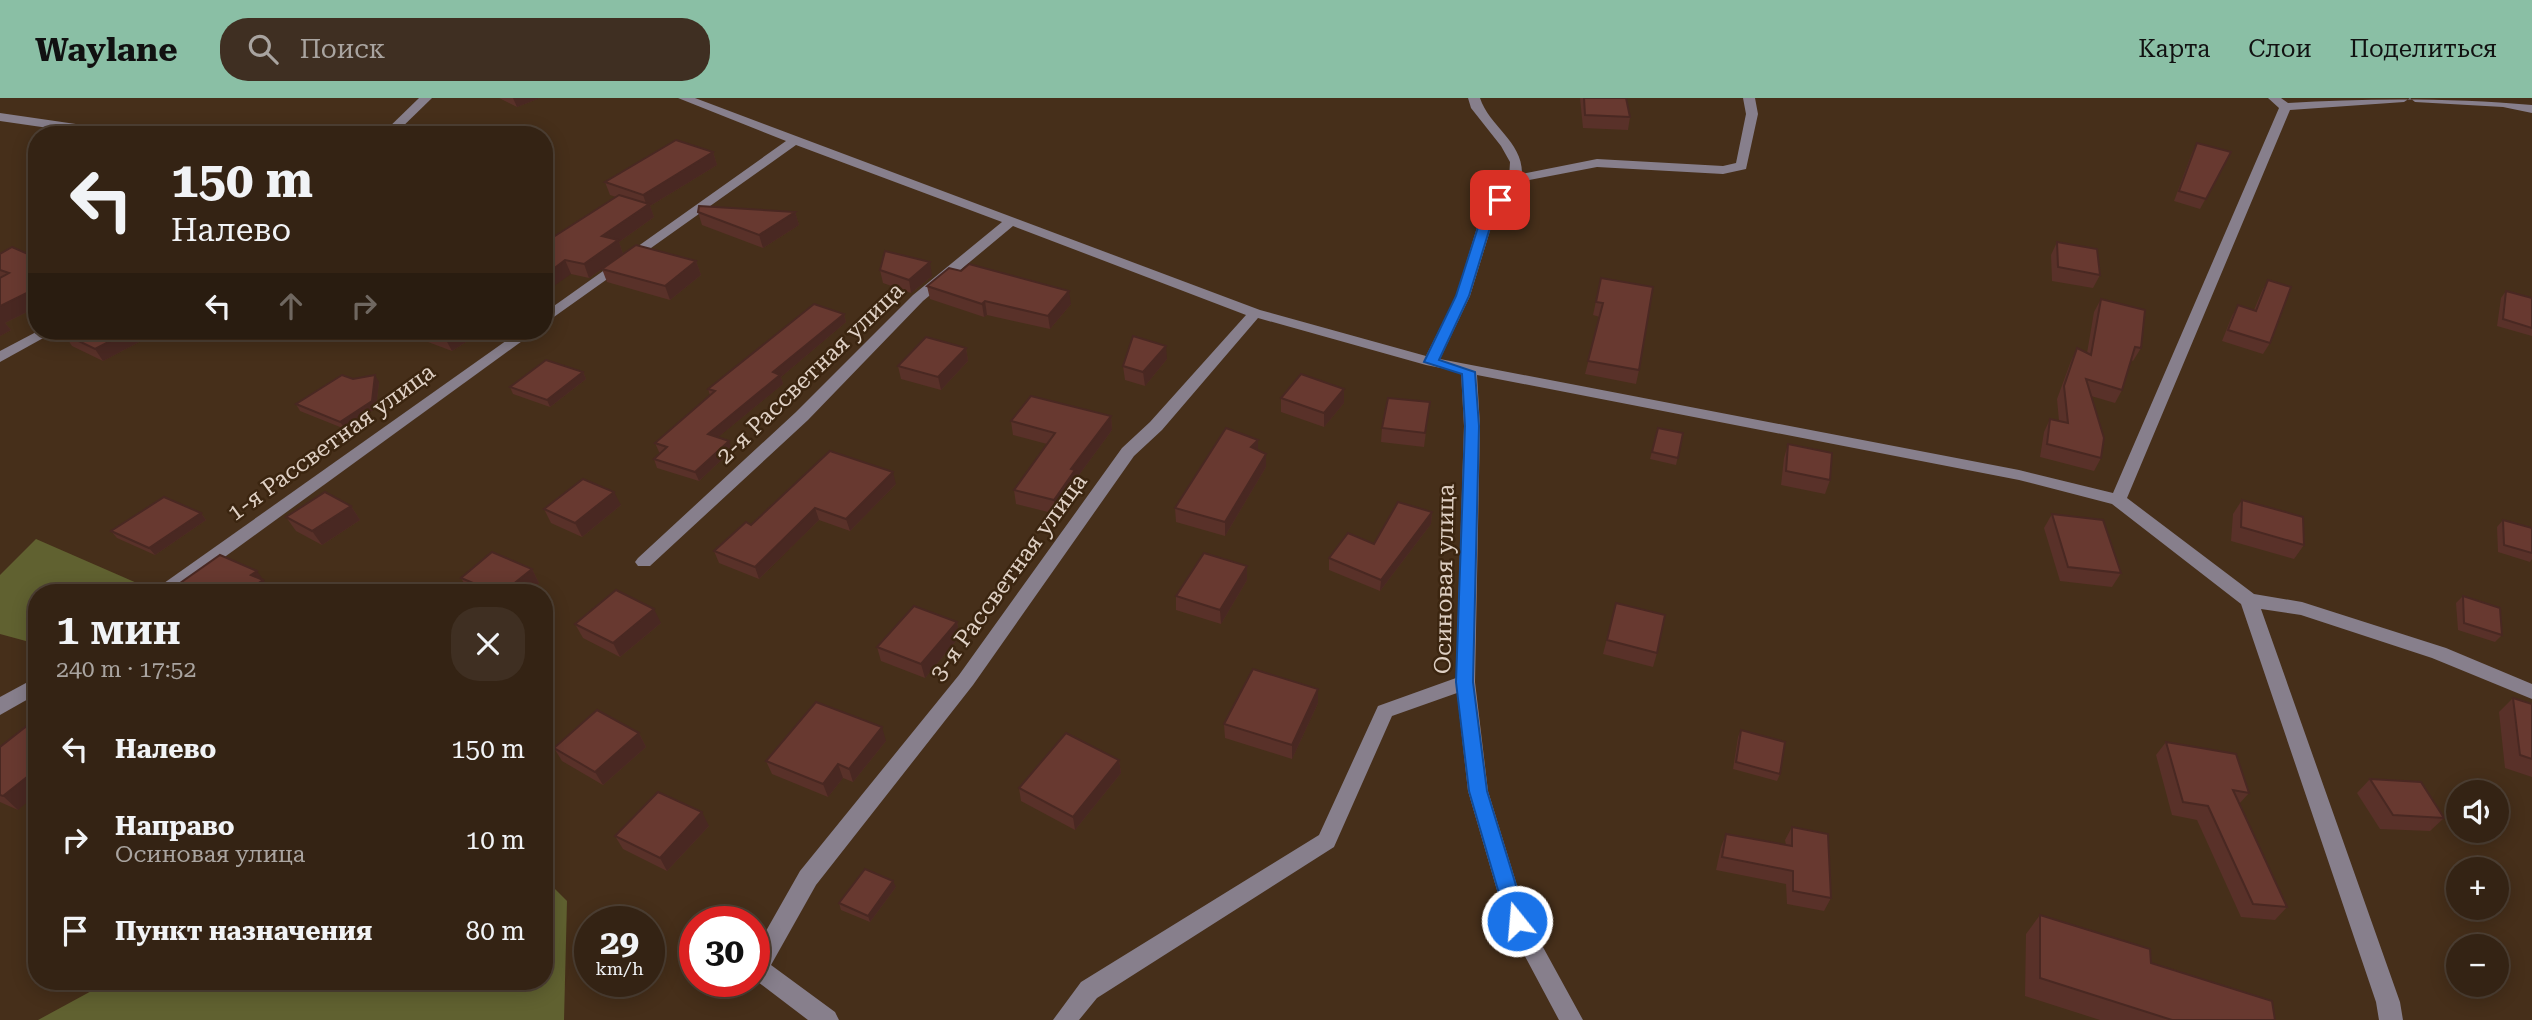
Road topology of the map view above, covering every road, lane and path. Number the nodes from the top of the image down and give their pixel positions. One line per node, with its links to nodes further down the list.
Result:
1 (426, 98): 11 (street)
2 (684, 98): 12 (street)
3 (1474, 98): 13 (street)
4 (1749, 98): 13 (street)
5 (2404, 98): 7 (street)
6 (2415, 98): 8 (street)
7 (2279, 103): 22 (street)
8 (2532, 109)
9 (0, 117): 10 (street)
10 (62, 126)
11 (396, 126)
12 (796, 139): 14 (street); 16 (street)
13 (1515, 179): 20 (street)
14 (1011, 221): 15 (street); 23 (street, 2-я Рассветная улица)
15 (1255, 313): 20 (street); 30 (street, 3-я Рассветная улица)
16 (553, 314)
17 (32, 340): 19 (street)
18 (516, 340): 24 (street, 1-я Рассветная улица)
19 (0, 357)
20 (1431, 362): 21 (street)
21 (1469, 372): 22 (street); 26 (street, Осиновая улица)
22 (2118, 500): 25 (street)
23 (644, 562)
24 (176, 584)
25 (2249, 600): 28 (street); 33 (street)
26 (1465, 682): 31 (street); 32 (street, Осиновая улица)
27 (28, 690): 29 (street)
28 (2532, 692)
29 (0, 707)
30 (827, 1020)
31 (1065, 1020)
32 (1571, 1020)
33 (2391, 1020)

